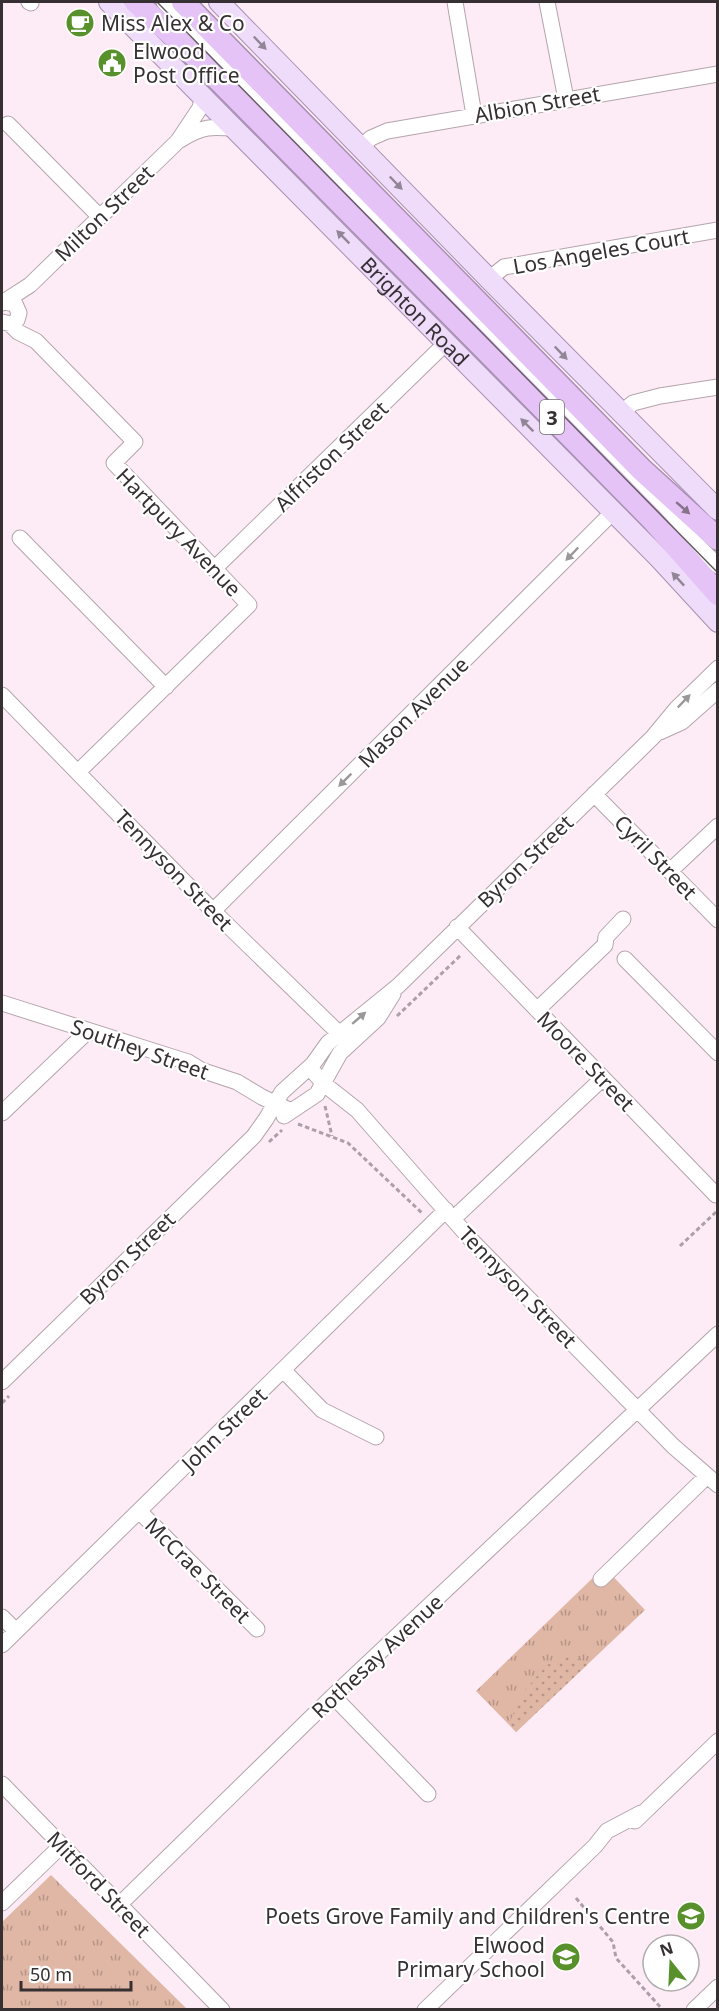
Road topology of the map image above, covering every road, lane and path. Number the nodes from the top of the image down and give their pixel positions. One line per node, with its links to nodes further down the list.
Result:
1 (109, 2): 9 (main road, Brighton Road)
2 (136, 2): 7 (highway, Brighton Road / 3)
3 (164, 2): 7 (street)
4 (455, 2): 12 (street)
5 (547, 2): 11 (street)
6 (225, 8): 7 (main road); 16 (main road, one-way to 16)
7 (187, 22): 10 (highway, Brighton Road / 3); 19 (highway, Brighton Road / 3)
8 (717, 74): 11 (street, Albion Street)
9 (203, 94): 14 (main road, Brighton Road); 15 (street, Milton Street)
10 (236, 97): 14 (main road); 19 (highway, Brighton Road / 3)
11 (566, 99): 12 (street, Albion Street)
12 (474, 115): 16 (street, Albion Street)
13 (8, 124): 17 (street)
14 (244, 136): 15 (street, Milton Street); 20 (main road, Brighton Road, one-way to 14)
15 (178, 141): 17 (street, Milton Street)
16 (361, 147): 21 (main road, one-way to 21)
17 (100, 217): 22 (street, Milton Street)
18 (717, 230): 21 (street, Los Angeles Court)
19 (432, 275): 20 (main road); 26 (highway, Brighton Road / 3); 26 (highway, Brighton Road / 3)
20 (384, 278): 27 (main road, Brighton Road)
21 (489, 279): 25 (main road)
22 (30, 285): 23 (street, Milton Street); 24 (street, Milton Street)
23 (3, 303): 24 (street)
24 (10, 321): 37 (street, Hartpury Avenue)
25 (534, 325): 26 (main road); 28 (main road, one-way to 28)
26 (483, 327): 31 (highway, Brighton Road / 3); 36 (street); 38 (highway, Brighton Road / 3)
27 (446, 343): 33 (main road, Brighton Road, one-way to 27); 37 (street, Alfriston Street)
28 (585, 377): 30 (main road); 31 (main road)
29 (717, 387): 30 (street)
30 (621, 413): 32 (main road)
31 (597, 424): 35 (highway, Brighton Road / 3, one-way to 35)
32 (717, 510)
33 (613, 512): 39 (main road, Brighton Road, one-way to 33); 49 (street, Mason Avenue, one-way to 49)
34 (20, 538): 41 (street)
35 (717, 539)
36 (717, 567)
37 (214, 569): 41 (street, Hartpury Avenue)
38 (717, 594)
39 (717, 622)
40 (717, 668): 44 (street, Byron Street, one-way to 40)
41 (166, 687): 45 (street, Hartpury Avenue)
42 (717, 690): 44 (street, Byron Street)
43 (2, 695): 45 (street, Tennyson Street)
44 (653, 737): 46 (street, Byron Street)
45 (78, 772): 49 (street, Tennyson Street)
46 (594, 794): 48 (street, Cyril Street); 52 (street, Byron Street)
47 (717, 826): 48 (street)
48 (670, 871): 51 (street, Cyril Street)
49 (213, 911): 57 (street, Tennyson Street)
50 (623, 919): 55 (street)
51 (717, 920)
52 (457, 927): 55 (street, Moore Street); 57 (street, Byron Street)
53 (625, 959): 58 (street)
54 (2, 1003): 56 (street, Southey Street)
55 (537, 1010): 60 (street, Moore Street)
56 (88, 1031): 63 (street, Southey Street); 64 (street)
57 (344, 1039): 59 (street, Byron Street); 61 (street, Byron Street)
58 (717, 1053)
59 (310, 1068): 61 (street, Tennyson Street); 63 (street, Byron Street)
60 (603, 1078): 68 (street, Moore Street); 70 (street, John Street)
61 (324, 1084): 65 (street, Byron Street); 70 (street, Tennyson Street)
62 (324, 1102): 67 (path)
63 (275, 1103): 65 (street, Southey Street); 66 (street, Byron Street)
64 (2, 1113)
65 (290, 1116): 66 (street, Byron Street); 67 (path)
66 (254, 1136): 75 (street, Byron Street)
67 (332, 1136): 71 (path)
68 (716, 1195)
69 (716, 1212): 72 (path)
70 (450, 1215): 71 (street, John Street); 76 (street, Tennyson Street)
71 (432, 1223): 74 (street, John Street)
72 (680, 1246)
73 (717, 1334): 76 (street, Rothesay Avenue)
74 (284, 1371): 77 (street); 79 (street, John Street)
75 (2, 1382)
76 (638, 1410): 78 (street, Tennyson Street); 85 (street, Rothesay Avenue)
77 (376, 1437)
78 (712, 1481): 80 (street)
79 (139, 1511): 82 (street, McCrae Street); 83 (street, John Street)
80 (602, 1579)
81 (2, 1617): 83 (street)
82 (257, 1629)
83 (16, 1631): 84 (street, John Street)
84 (2, 1645)
85 (333, 1696): 88 (street); 92 (street, Rothesay Avenue)
86 (715, 1741): 95 (street)
87 (2, 1784): 89 (street, Mitford Street)
88 (428, 1794)
89 (61, 1846): 91 (street); 92 (street, Mitford Street)
90 (576, 1898): 96 (path)
91 (2, 1903)
92 (119, 1905): 94 (street, Mitford Street)
93 (717, 1987): 97 (street)
94 (222, 2010)
95 (425, 2010)
96 (663, 2010)
97 (694, 2010)

